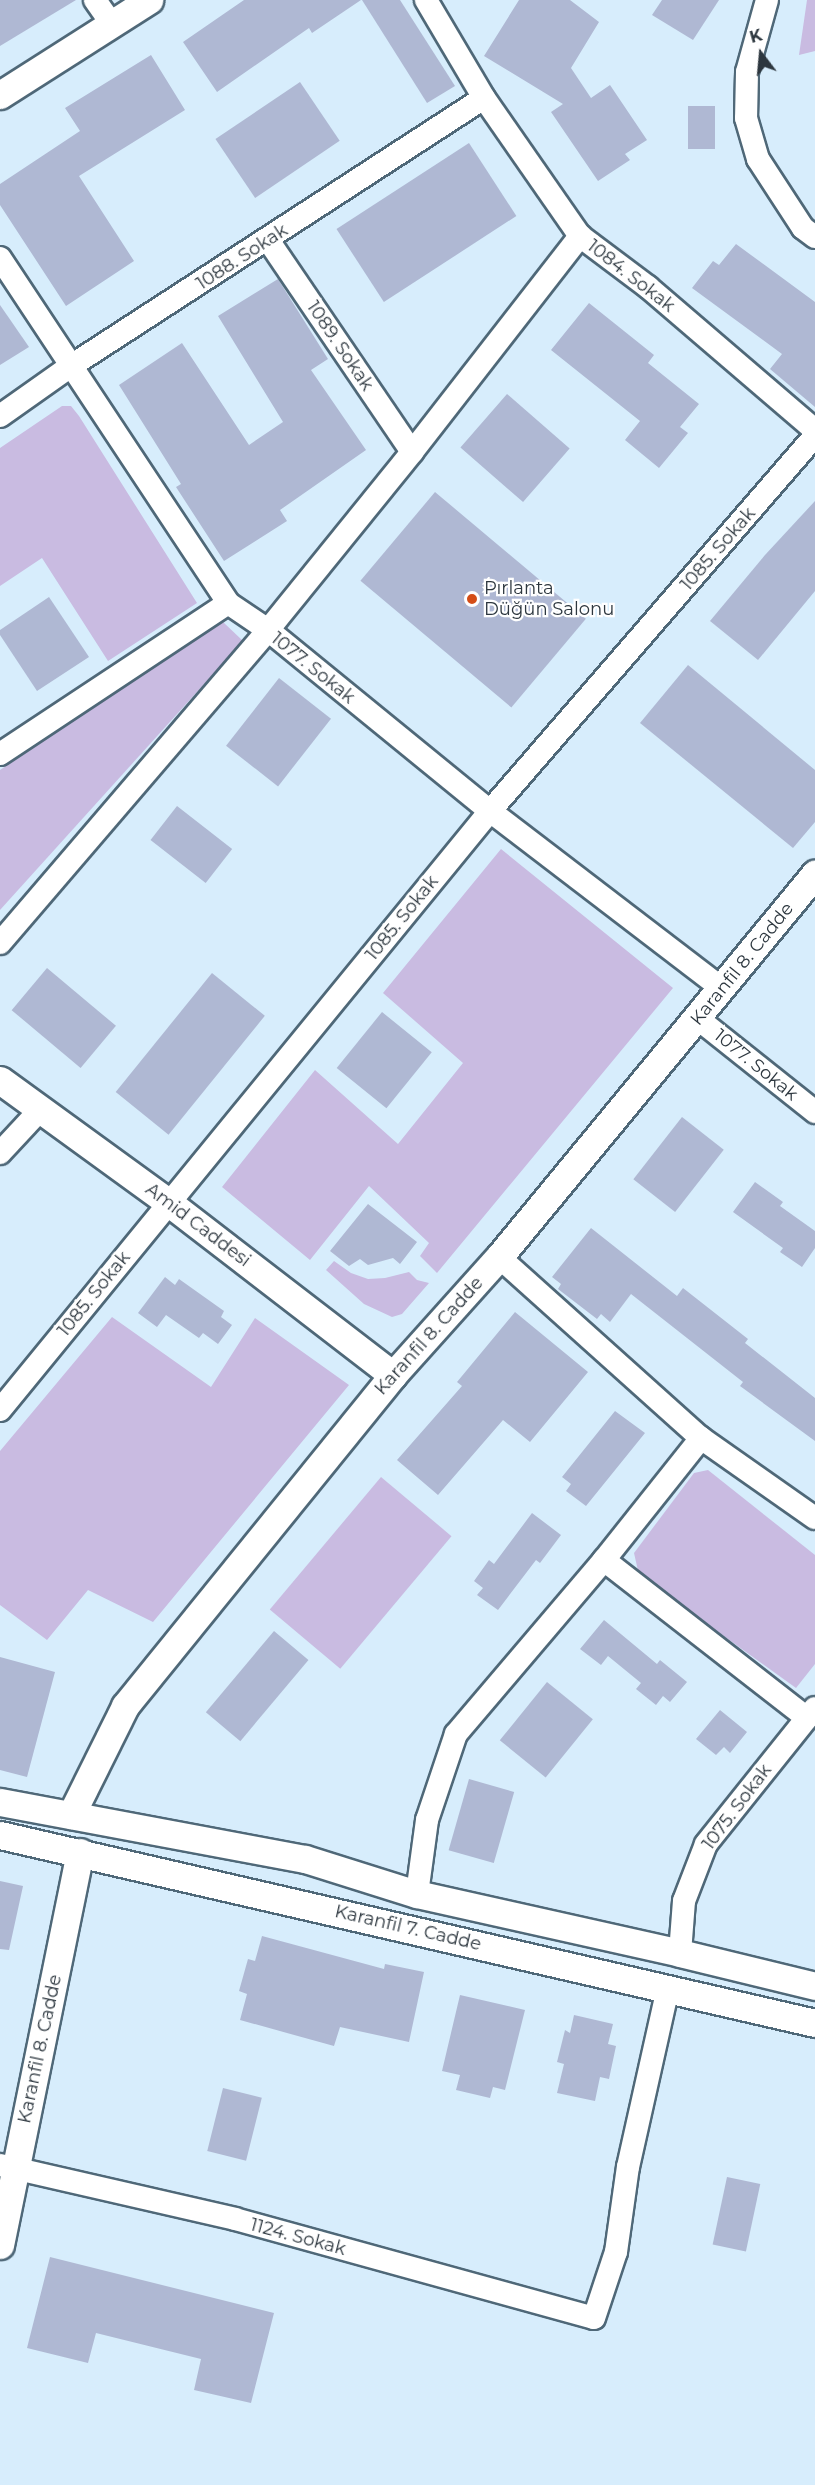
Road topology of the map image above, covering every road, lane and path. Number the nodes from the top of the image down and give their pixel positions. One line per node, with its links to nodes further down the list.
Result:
1 (95, 0): 5 (street)
2 (149, 0): 5 (street)
3 (426, 0): 7 (street, 1084. Sokak)
4 (767, 0): 9 (street)
5 (111, 24): 6 (street)
6 (0, 96)
7 (484, 98): 8 (street, 1084. Sokak); 10 (street, 1088. Sokak)
8 (580, 237): 14 (street, 1084. Sokak); 16 (street)
9 (815, 237)
10 (268, 240): 12 (street, 1088. Sokak); 16 (street, 1089. Sokak)
11 (0, 258): 12 (street, 1077. Sokak)
12 (71, 366): 13 (street, 1088. Sokak); 17 (street, 1077. Sokak)
13 (0, 416)
14 (815, 430)
15 (815, 436): 20 (street, 1085. Sokak)
16 (412, 452): 18 (street)
17 (228, 603): 18 (street, 1077. Sokak); 19 (street)
18 (268, 630): 20 (street, 1077. Sokak); 22 (street)
19 (0, 754)
20 (490, 811): 23 (street, 1077. Sokak); 29 (street, 1085. Sokak)
21 (815, 874): 23 (street, Karanfil 8. Cadde)
22 (0, 943)
23 (723, 988): 24 (street, Karanfil 8. Cadde)
24 (697, 1018): 27 (street, 1077. Sokak); 30 (street, Karanfil 8. Cadde)
25 (0, 1080): 26 (street, Amid Caddesi)
26 (40, 1110): 28 (street); 29 (street, Amid Caddesi)
27 (815, 1112)
28 (0, 1153)
29 (168, 1202): 31 (street, Amid Caddesi); 32 (street, 1085. Sokak)
30 (499, 1257): 31 (street, Karanfil 8. Cadde); 33 (street)
31 (393, 1375): 38 (street, Karanfil 8. Cadde)
32 (0, 1410)
33 (701, 1438): 34 (street); 35 (street)
34 (815, 1518)
35 (604, 1560): 36 (street); 41 (street)
36 (811, 1713): 42 (street, 1075. Sokak)
37 (0, 1802): 38 (street, Karanfil 7. Cadde)
38 (71, 1815): 41 (street, Karanfil 7. Cadde)
39 (0, 1835): 40 (street, Karanfil 7. Cadde)
40 (80, 1852): 44 (street, Karanfil 7. Cadde); 46 (street, Karanfil 8. Cadde)
41 (417, 1894): 42 (street, Karanfil 7. Cadde)
42 (680, 1953): 43 (street, Karanfil 7. Cadde)
43 (815, 1986)
44 (668, 1988): 45 (street, Karanfil 7. Cadde); 46 (street, 1124. Sokak)
45 (815, 2023)
46 (8, 2166): 47 (street, Karanfil 8. Cadde)
47 (0, 2245)

